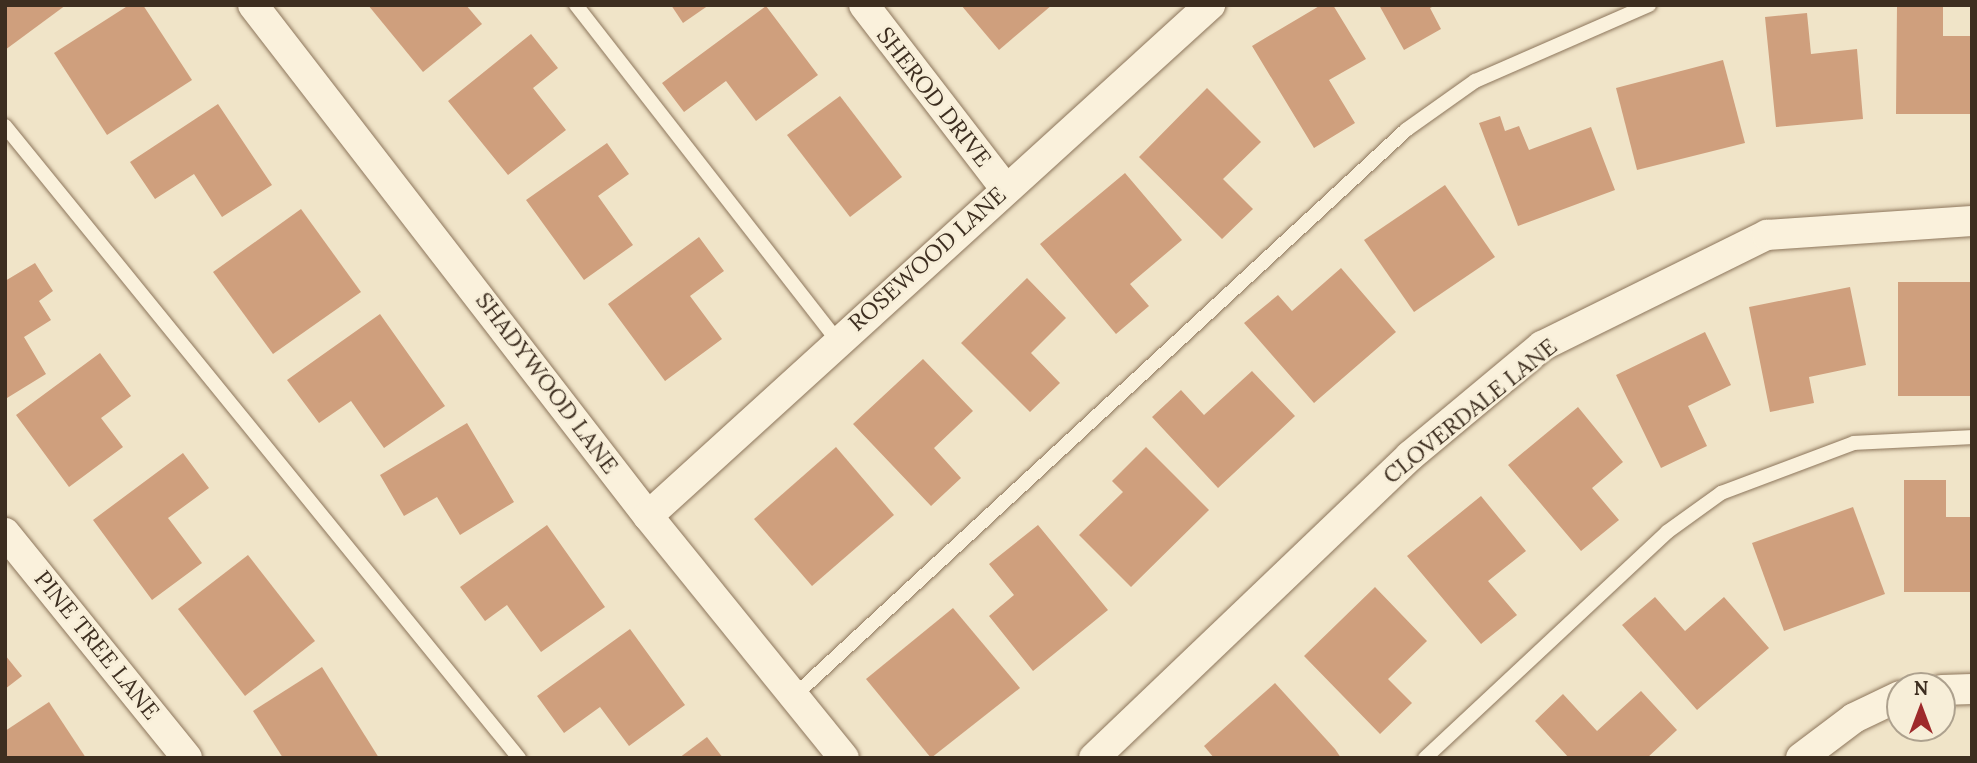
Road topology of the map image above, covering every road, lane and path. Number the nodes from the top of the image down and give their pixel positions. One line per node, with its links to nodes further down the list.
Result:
1 (253, 5): 11 (street, SHADYWOOD LANE)
2 (576, 5): 9 (lane)
3 (864, 5): 7 (street, SHEROD DRIVE)
4 (1210, 5): 7 (street, ROSEWOOD LANE)
5 (1649, 5): 13 (lane)
6 (5, 126): 16 (lane)
7 (1005, 188): 9 (street, ROSEWOOD LANE)
8 (1972, 221): 18 (street, CLOVERDALE LANE)
9 (838, 341): 11 (street, ROSEWOOD LANE)
10 (1972, 437): 19 (lane)
11 (648, 516): 13 (street, SHADYWOOD LANE)
12 (5, 533): 15 (street, PINE TREE LANE)
13 (794, 696): 17 (street, SHADYWOOD LANE)
14 (1886, 703): 20 (street)
15 (187, 758)
16 (519, 758)
17 (844, 758)
18 (1094, 758)
19 (1425, 758)
20 (1801, 758)

